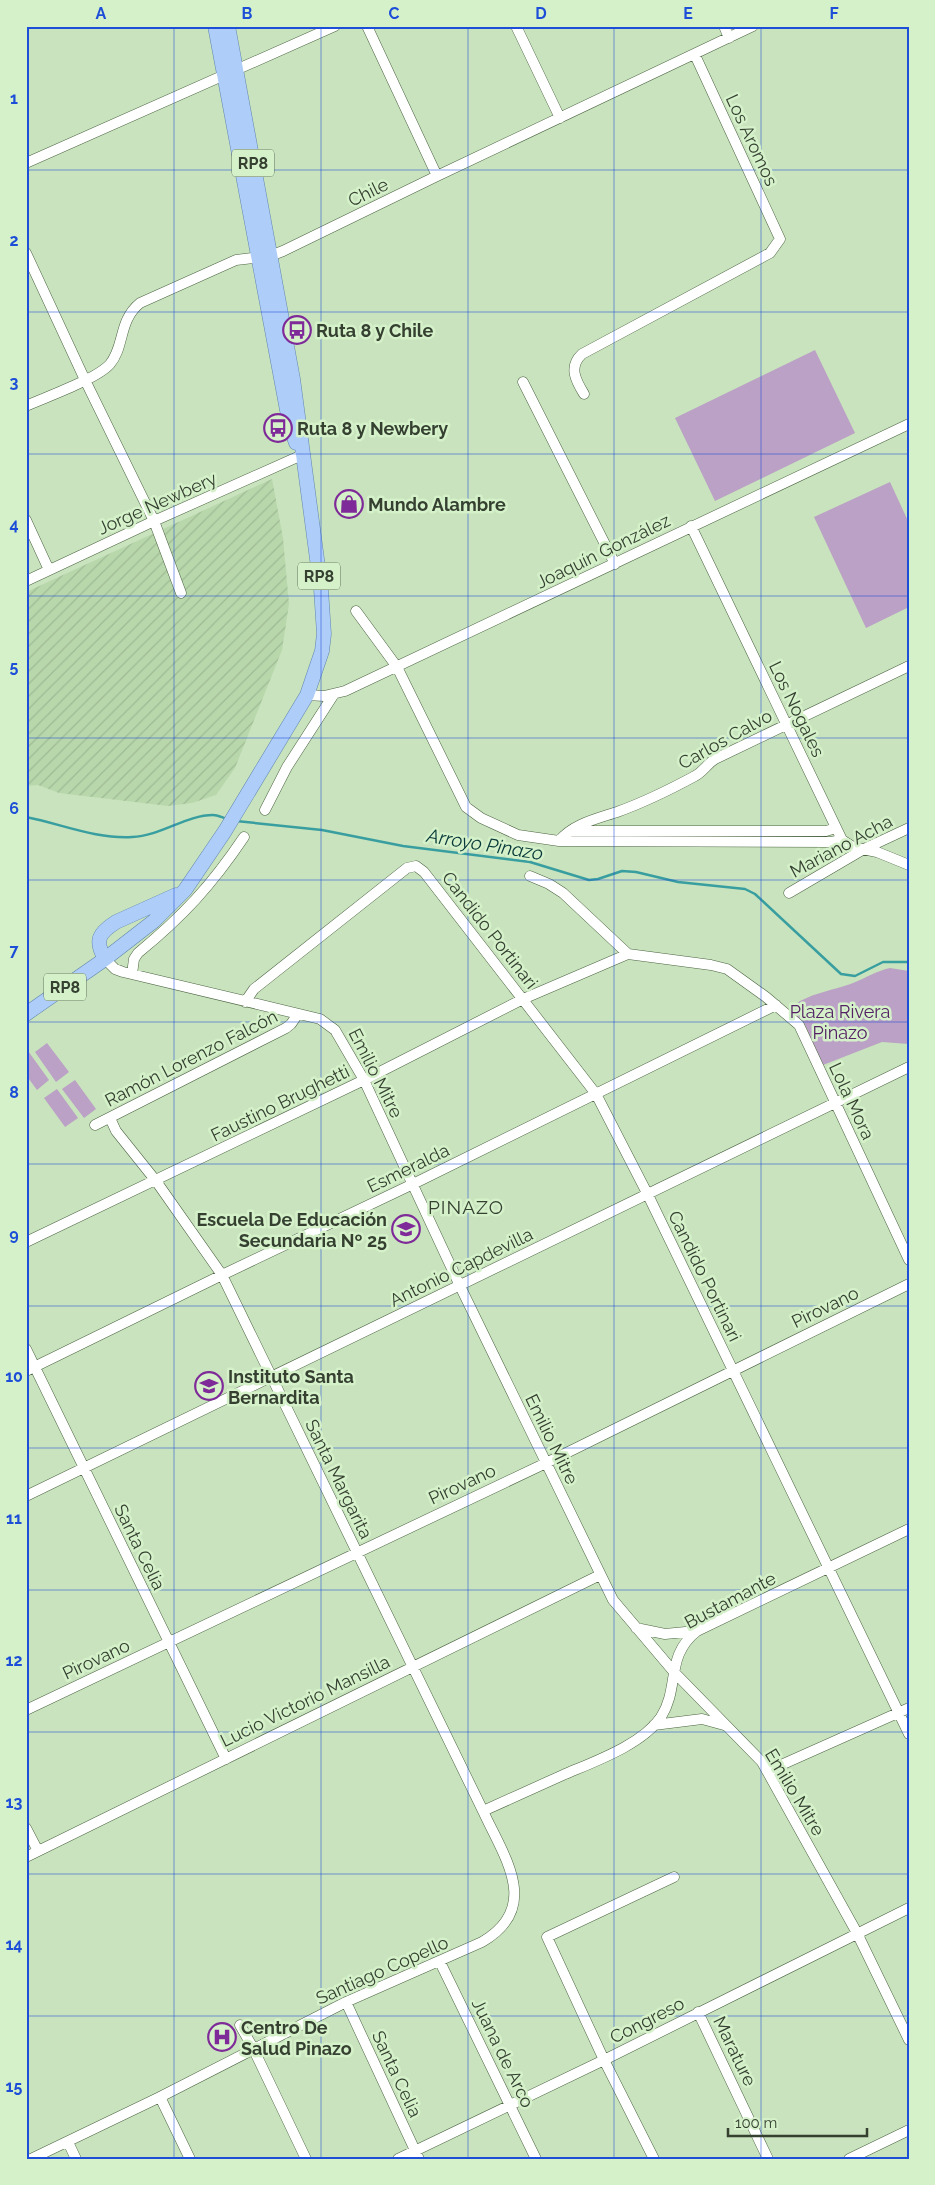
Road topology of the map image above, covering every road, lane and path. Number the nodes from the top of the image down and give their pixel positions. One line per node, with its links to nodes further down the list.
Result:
1 (215, 26): 10 (main road, RP8)
2 (228, 26): 10 (main road, RP8)
3 (335, 26): 10 (street)
4 (367, 26): 13 (street)
5 (516, 26): 11 (street)
6 (724, 26): 8 (street)
7 (753, 26): 8 (street, Chile)
8 (729, 38): 9 (street, Chile)
9 (694, 55): 11 (street, Chile); 18 (street, Los Aromos)
10 (230, 73): 12 (street); 15 (main road, RP8)
11 (560, 118): 13 (street, Chile)
12 (26, 163)
13 (437, 176): 15 (street, Chile)
14 (26, 253): 16 (street)
15 (264, 257): 16 (street, Chile); 21 (main road, RP8)
16 (85, 380): 19 (street, Chile); 23 (street)
17 (523, 382): 25 (street)
18 (584, 394)
19 (26, 406)
20 (909, 424): 24 (street, Joaquín González)
21 (302, 455): 23 (street, Jorge Newbery); 33 (main road, RP8)
22 (26, 520): 26 (street)
23 (154, 521): 26 (street, Jorge Newbery); 28 (street)
24 (691, 526): 25 (street, Joaquín González); 34 (street, Los Nogales)
25 (614, 564): 31 (street, Joaquín González)
26 (49, 570): 27 (street, Jorge Newbery)
27 (26, 581)
28 (181, 593)
29 (356, 611): 31 (street)
30 (909, 666): 34 (street, Carlos Calvo)
31 (397, 667): 32 (street, Joaquín González); 41 (street)
32 (334, 694): 33 (street, Joaquín González); 35 (street)
33 (307, 695): 46 (main road, RP8)
34 (786, 723): 36 (street, Los Nogales); 38 (street, Carlos Calvo)
35 (265, 810)
36 (836, 828): 38 (street); 40 (street, Los Nogales)
37 (909, 828): 42 (street, Mariano Acha)
38 (569, 831): 41 (street, Carlos Calvo)
39 (244, 837): 50 (street)
40 (842, 840): 41 (street); 42 (street)
41 (559, 842)
42 (864, 849): 43 (street); 47 (street, Mariano Acha)
43 (909, 865)
44 (416, 866): 51 (street, Candido Portinari); 52 (street, Ramón Lorenzo Falcón)
45 (530, 876): 48 (street)
46 (185, 890): 49 (main road, RP8); 49 (main road)
47 (789, 893)
48 (628, 954): 51 (street, Faustino Brughetti); 53 (street, Lola Mora)
49 (105, 959): 50 (street, Emilio Mitre); 54 (main road, RP8)
50 (132, 974): 52 (street, Emilio Mitre)
51 (523, 999): 57 (street, Faustino Brughetti); 58 (street, Candido Portinari)
52 (245, 1002): 55 (street, Emilio Mitre)
53 (776, 1005): 58 (street, Esmeralda); 59 (street, Lola Mora)
54 (26, 1014)
55 (298, 1014): 57 (street, Emilio Mitre); 60 (street, Ramón Lorenzo Falcón)
56 (909, 1067): 59 (street, Antonio Capdevilla)
57 (364, 1080): 62 (street, Faustino Brughetti); 63 (street, Emilio Mitre)
58 (596, 1094): 63 (street, Esmeralda); 64 (street, Candido Portinari)
59 (835, 1102): 64 (street, Antonio Capdevilla); 66 (street, Lola Mora)
60 (110, 1118): 61 (street, Ramón Lorenzo Falcón); 62 (street, Santa Margarita)
61 (94, 1125)
62 (156, 1181): 65 (street, Faustino Brughetti); 67 (street, Santa Margarita)
63 (413, 1184): 67 (street, Esmeralda); 69 (street, Emilio Mitre)
64 (648, 1195): 69 (street, Antonio Capdevilla); 72 (street, Candido Portinari)
65 (26, 1242)
66 (909, 1260)
67 (222, 1275): 71 (street, Esmeralda); 73 (street, Santa Margarita)
68 (909, 1284): 72 (street, Pirovano)
69 (460, 1286): 73 (street, Antonio Capdevilla); 74 (street, Emilio Mitre)
70 (26, 1349): 71 (street, Santa Celia)
71 (31, 1369): 75 (street, Santa Celia)
72 (732, 1371): 74 (street, Pirovano); 79 (street, Candido Portinari)
73 (271, 1377): 75 (street, Antonio Capdevilla); 78 (street, Santa Margarita)
74 (546, 1463): 78 (street, Pirovano); 80 (street, Emilio Mitre)
75 (84, 1468): 76 (street, Antonio Capdevilla); 83 (street, Santa Celia)
76 (26, 1496)
77 (909, 1529): 79 (street, Bustamante)
78 (356, 1552): 83 (street, Pirovano); 84 (street, Santa Margarita)
79 (827, 1569): 82 (street, Bustamante); 88 (street, Candido Portinari)
80 (600, 1575): 81 (street, Emilio Mitre); 84 (street, Lucio Victorio Mansilla)
81 (636, 1628): 82 (street); 85 (street, Emilio Mitre)
82 (697, 1631): 85 (street, Bustamante)
83 (170, 1642): 87 (street, Pirovano); 92 (street, Santa Celia)
84 (412, 1666): 92 (street, Lucio Victorio Mansilla); 94 (street, Santa Margarita)
85 (674, 1672): 89 (street, Bustamante); 90 (street, Emilio Mitre)
86 (909, 1708): 88 (street)
87 (26, 1710)
88 (899, 1713): 91 (street, Candido Portinari); 93 (street)
89 (654, 1725): 90 (street); 94 (street, Bustamante)
90 (725, 1725): 93 (street, Emilio Mitre)
91 (909, 1734)
92 (226, 1759): 96 (street, Lucio Victorio Mansilla)
93 (768, 1773): 101 (street, Emilio Mitre)
94 (483, 1811): 98 (street, Santa Margarita)
95 (26, 1828): 96 (street)
96 (38, 1851): 97 (street, Lucio Victorio Mansilla)
97 (26, 1857)
98 (511, 1872): 102 (street, Santiago Copello)
99 (674, 1877): 108 (street)
100 (909, 1908): 101 (street, Congreso)
101 (857, 1933): 104 (street, Congreso); 106 (street, Emilio Mitre)
102 (440, 1962): 103 (street, Santiago Copello); 110 (street, Juana de Arco)
103 (346, 2002): 107 (street, Santiago Copello); 113 (street, Santa Celia)
104 (698, 2012): 108 (street, Congreso); 121 (street, Marature)
105 (240, 2025): 107 (street)
106 (909, 2040)
107 (253, 2048): 109 (street, Santiago Copello); 117 (street)
108 (604, 2060): 110 (street, Congreso); 120 (street)
109 (160, 2097): 112 (street, Santiago Copello); 116 (street)
110 (510, 2105): 113 (street, Congreso); 119 (street, Juana de Arco)
111 (909, 2130): 122 (street)
112 (68, 2142): 114 (street, Santiago Copello); 115 (street)
113 (417, 2155): 118 (street, Congreso)
114 (31, 2159)
115 (76, 2159)
116 (190, 2159)
117 (306, 2159)
118 (398, 2159)
119 (536, 2159)
120 (654, 2159)
121 (768, 2159)
122 (849, 2159)

